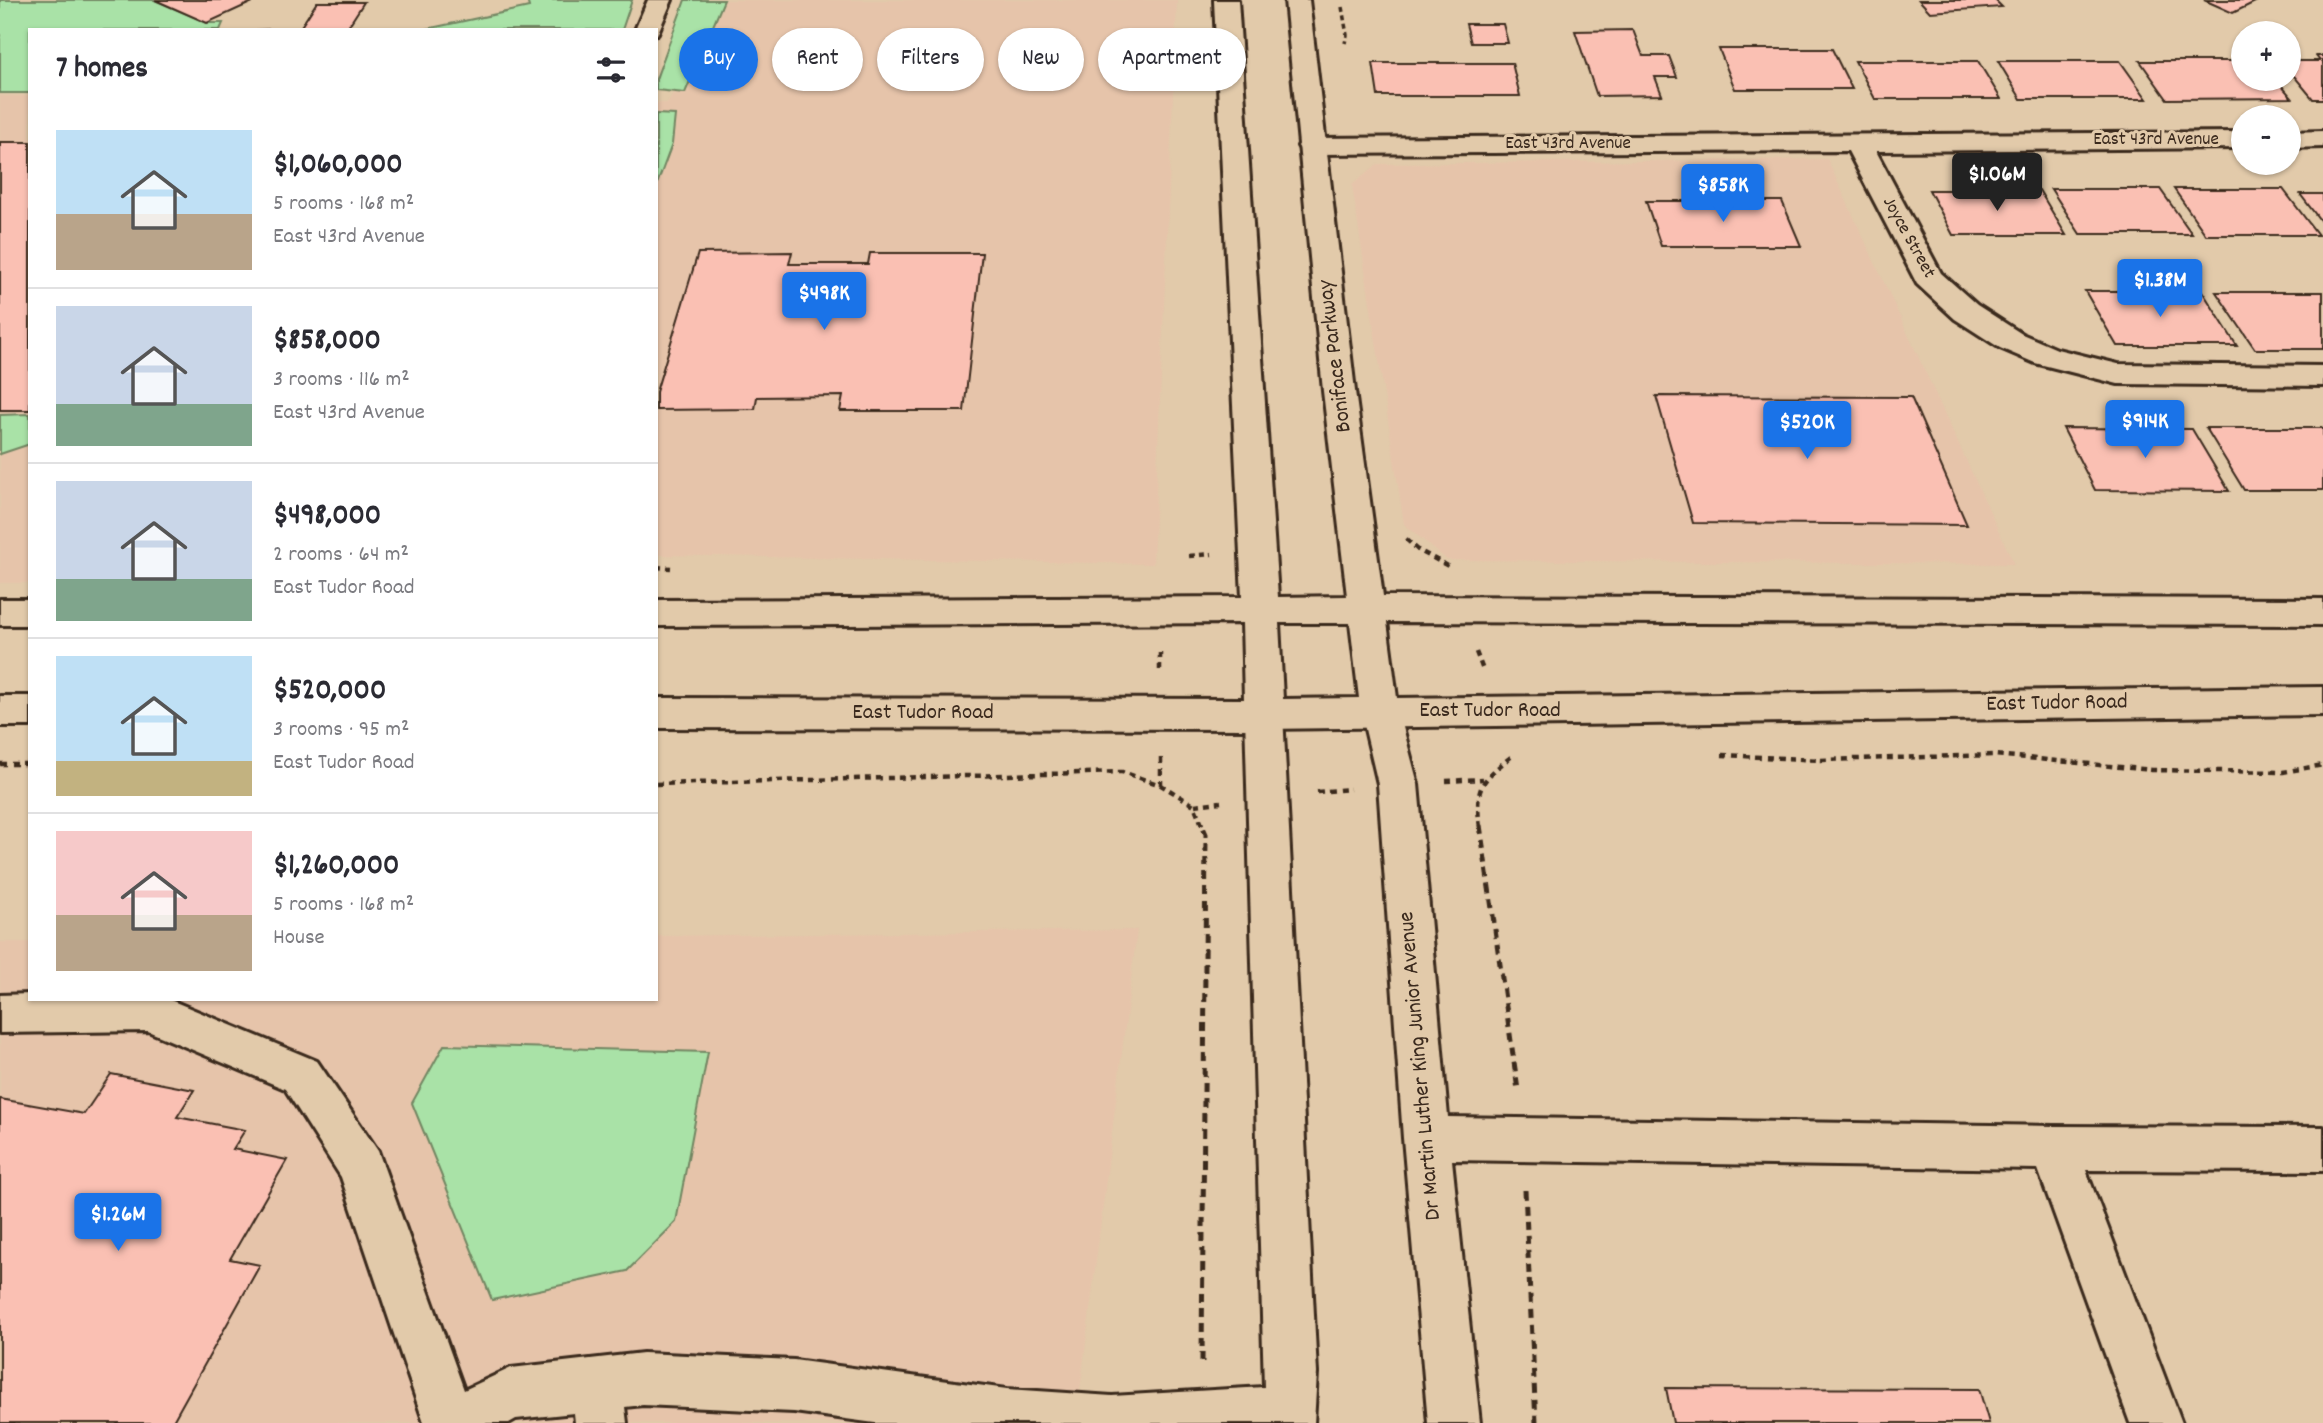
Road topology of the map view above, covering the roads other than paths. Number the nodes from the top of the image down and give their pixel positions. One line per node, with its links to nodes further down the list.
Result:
1 (660, 0): 4 (main road)
2 (1226, 0): 12 (main road)
3 (1297, 0): 9 (main road, Boniface Parkway)
4 (649, 28)
5 (2301, 139): 6 (main road)
6 (2323, 139)
7 (2231, 140): 8 (main road, East 43rd Avenue)
8 (1858, 143): 9 (main road, East 43rd Avenue); 10 (main road, Joyce Street)
9 (1312, 146): 11 (main road, Boniface Parkway)
10 (2323, 376)
11 (1366, 610): 12 (main road); 15 (main road); 20 (main road, Boniface Parkway)
12 (1259, 611): 16 (main road); 22 (main road)
13 (0, 612): 14 (main road)
14 (28, 612)
15 (2323, 612)
16 (658, 613)
17 (2323, 701): 20 (main road, East Tudor Road)
18 (0, 711): 19 (main road)
19 (28, 711)
20 (1380, 712): 22 (main road, East Tudor Road); 24 (main road, Dr Martin Luther King Junior Avenue)
21 (658, 713): 22 (main road, East Tudor Road)
22 (1265, 714): 28 (main road)
23 (0, 1014): 29 (main road)
24 (1426, 1138): 25 (main road); 31 (main road, Dr Martin Luther King Junior Avenue)
25 (2054, 1148): 26 (main road); 32 (main road)
26 (2323, 1149)
27 (599, 1404): 28 (main road); 30 (main road)
28 (1288, 1417)
29 (450, 1423)
30 (455, 1423)
31 (1454, 1423)
32 (2156, 1423)

